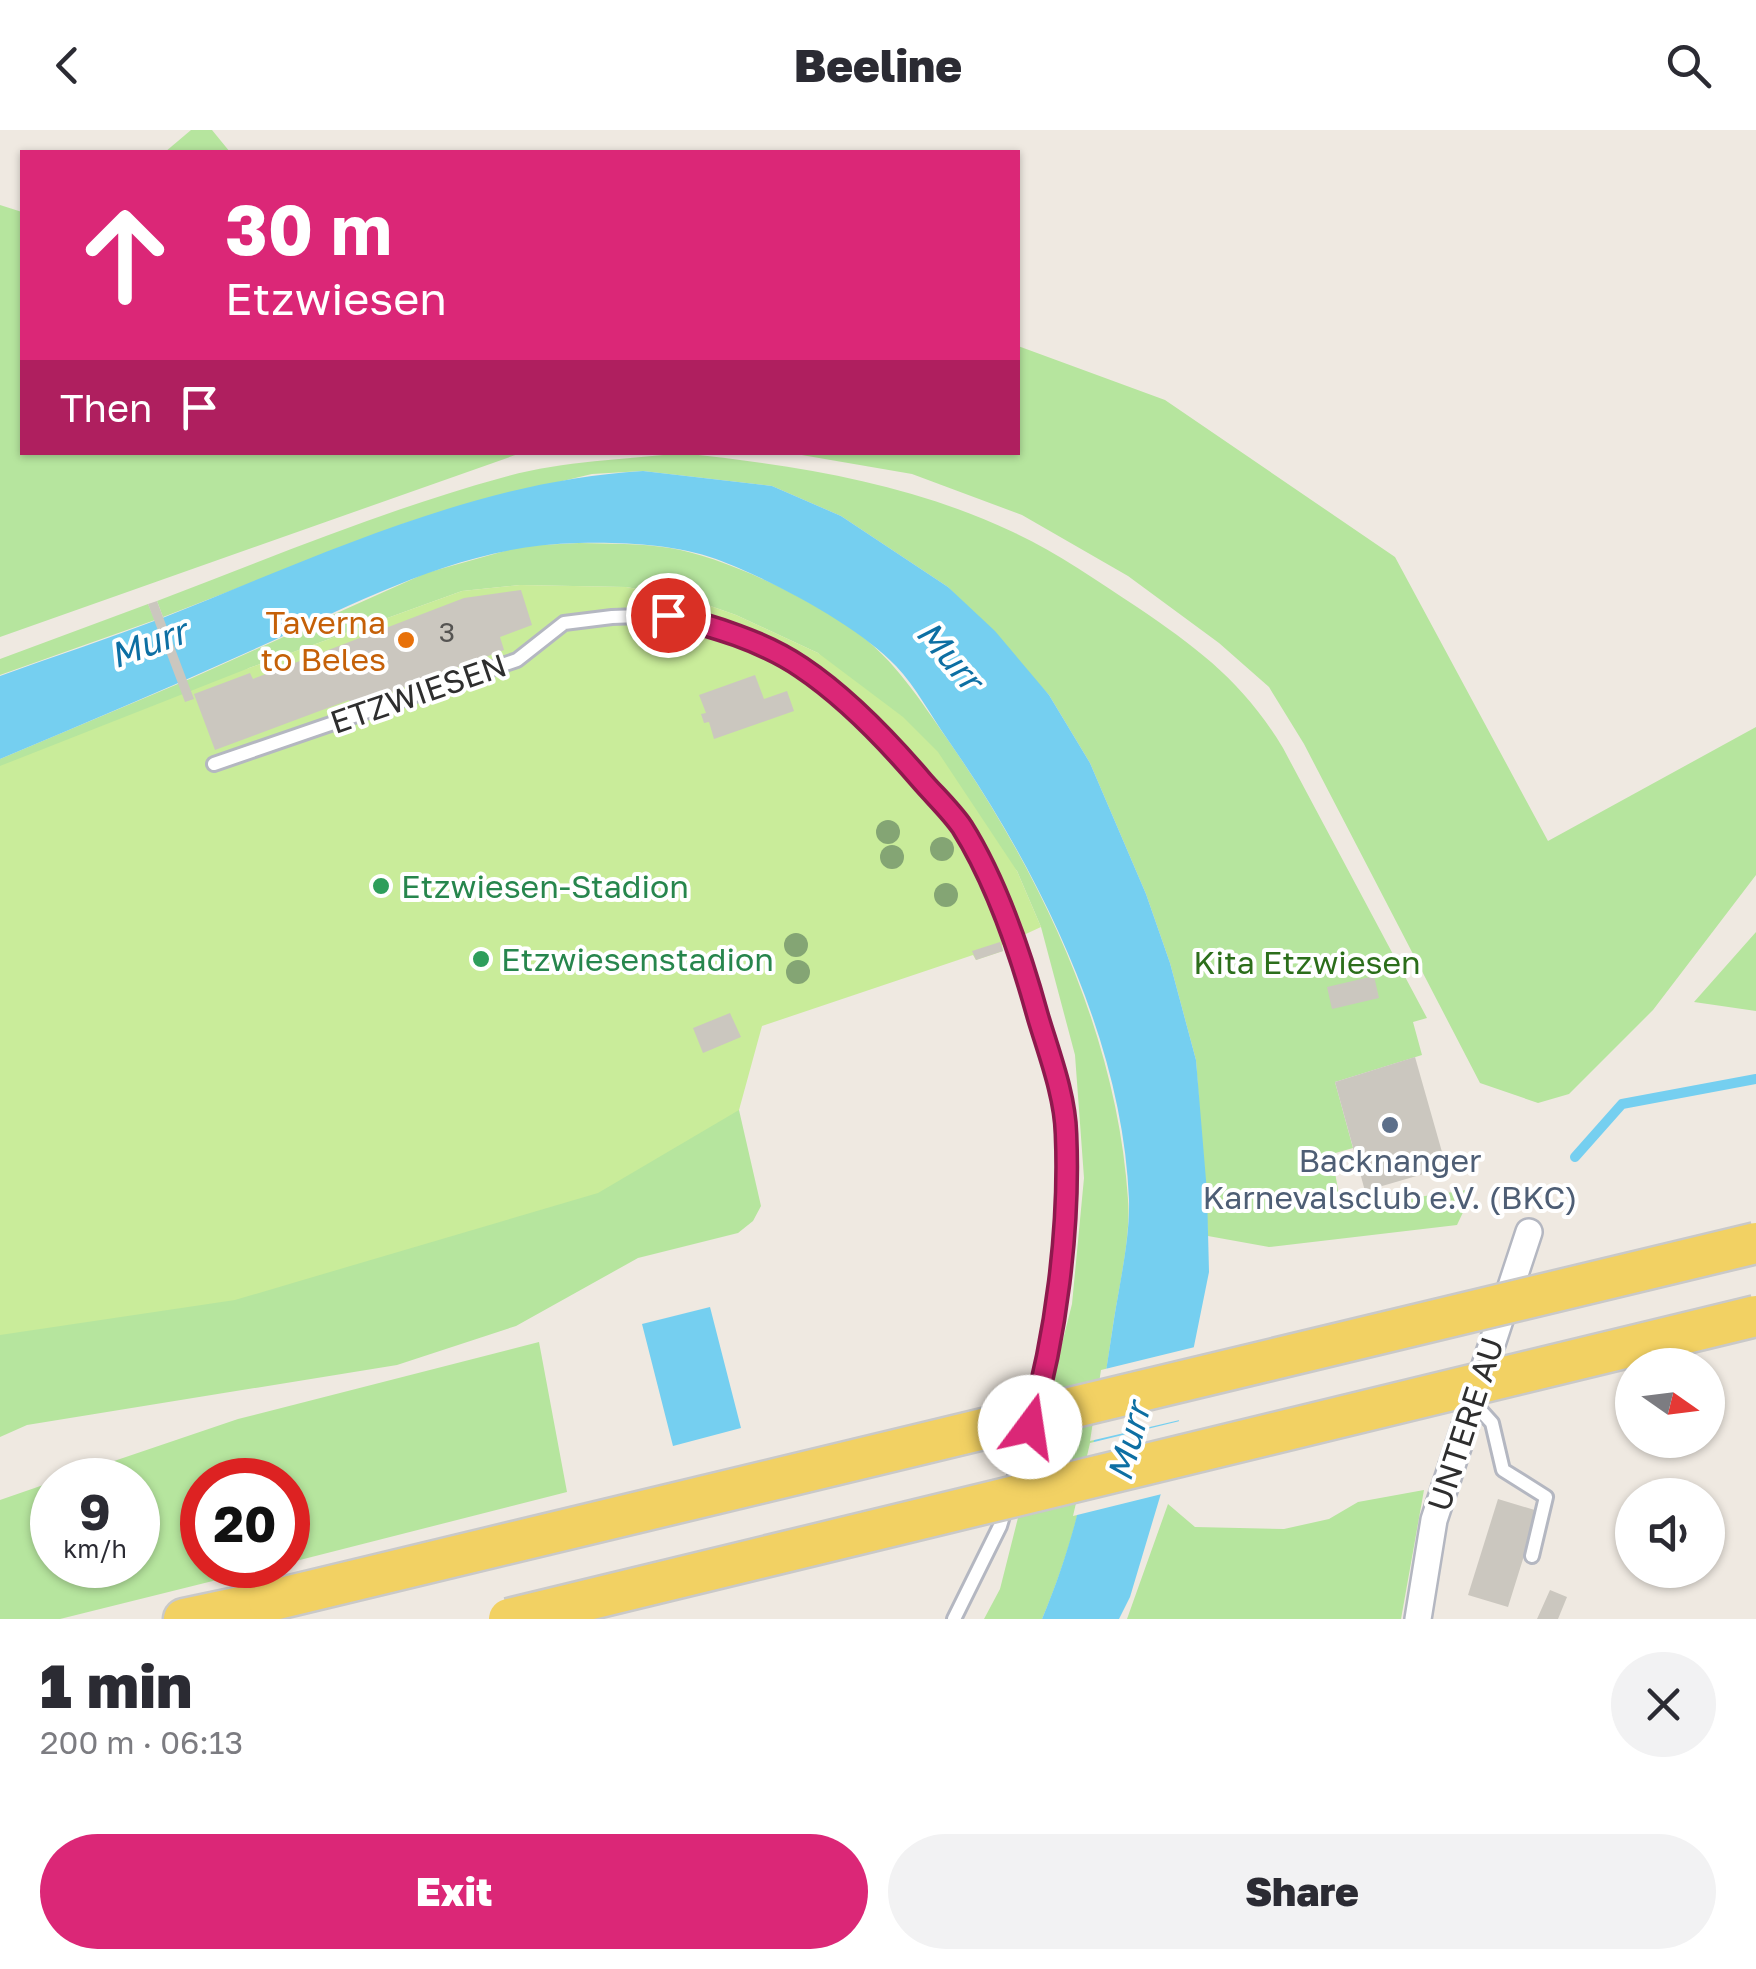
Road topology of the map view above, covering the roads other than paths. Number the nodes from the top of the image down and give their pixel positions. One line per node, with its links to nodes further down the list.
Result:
1 (214, 764): 9 (lane, ETZWIESEN)
2 (1529, 1232): 5 (street, UNTERE AU)
3 (1756, 1243): 7 (main road, bridge)
4 (1756, 1316): 8 (main road, bridge)
5 (1471, 1400): 6 (lane); 10 (street, UNTERE AU)
6 (1532, 1556)
7 (184, 1619)
8 (509, 1619)
9 (954, 1619)
10 (1418, 1619)

